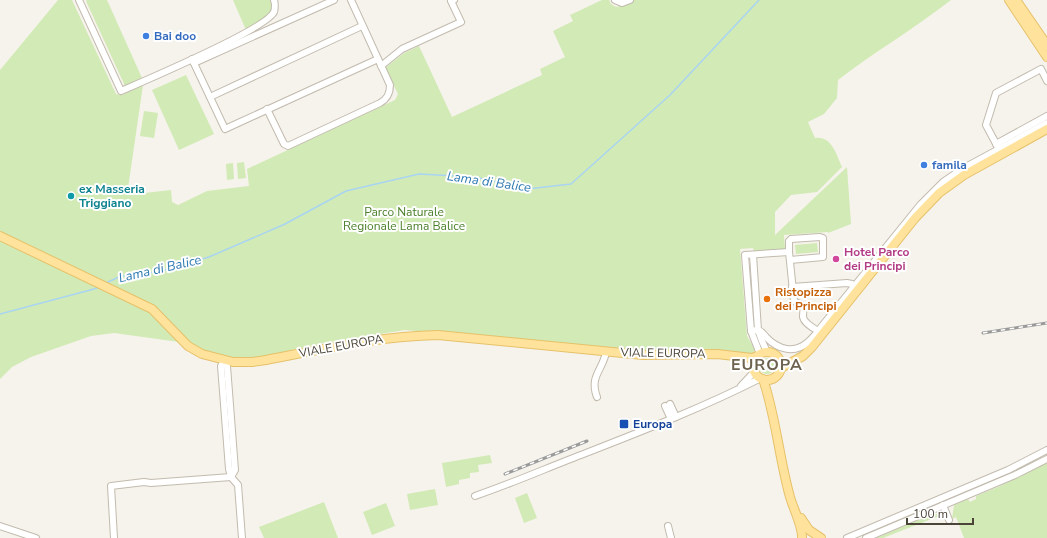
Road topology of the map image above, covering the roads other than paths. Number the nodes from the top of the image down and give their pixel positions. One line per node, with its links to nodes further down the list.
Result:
1 (79, 0): 14 (street)
2 (274, 0): 14 (street)
3 (334, 0): 14 (street)
4 (351, 0): 10 (street)
5 (454, 0): 15 (street)
6 (615, 0): 7 (street)
7 (630, 0)
8 (1009, 0): 12 (main road)
9 (1016, 0): 11 (main road)
10 (362, 26): 13 (street); 17 (street)
11 (1047, 45)
12 (1047, 57)
13 (378, 59): 15 (street); 18 (street)
14 (193, 61): 17 (street)
15 (381, 66): 18 (street)
16 (1047, 80): 22 (street)
17 (210, 97): 18 (street)
18 (267, 109)
19 (1047, 116): 22 (street)
20 (1047, 123): 22 (street)
21 (1047, 129): 22 (main road)
22 (999, 149): 23 (main road); 24 (street)
23 (925, 207): 24 (street); 26 (main road)
24 (913, 214): 27 (street)
25 (0, 236): 44 (main road, VIALE EUROPA)
26 (902, 236): 27 (street); 34 (main road)
27 (891, 241): 34 (street)
28 (789, 252): 29 (street); 30 (street); 30 (street)
29 (753, 255): 31 (street); 32 (street)
30 (790, 260): 33 (street)
31 (754, 273): 32 (street); 36 (street)
32 (746, 274): 37 (street)
33 (792, 287): 34 (street); 38 (street)
34 (857, 287): 35 (main road); 38 (street)
35 (839, 314): 38 (street); 40 (main road)
36 (758, 330): 37 (street); 38 (street); 42 (street)
37 (751, 331): 42 (street)
38 (818, 331)
39 (606, 352): 41 (main road, VIALE EUROPA); 44 (main road, VIALE EUROPA); 50 (street)
40 (806, 352): 43 (main road); 45 (main road)
41 (717, 354): 42 (main road, VIALE EUROPA); 46 (main road, VIALE EUROPA)
42 (762, 354): 43 (main road); 46 (main road)
43 (778, 357): 45 (main road)
44 (224, 360): 56 (street)
45 (781, 368): 48 (main road)
46 (754, 369): 47 (main road); 49 (street)
47 (762, 378): 48 (main road); 49 (street); 52 (main road)
48 (774, 378): 52 (main road)
49 (734, 392): 53 (street)
50 (597, 397)
51 (668, 405): 53 (street)
52 (772, 406): 58 (main road)
53 (673, 418): 57 (street)
54 (1047, 450): 70 (street)
55 (1047, 459): 59 (street)
56 (231, 477): 64 (street); 65 (street)
57 (475, 496)
58 (792, 504): 67 (main road); 69 (main road)
59 (943, 505): 60 (street); 71 (street)
60 (949, 520)
61 (0, 526): 63 (street)
62 (668, 526): 66 (street)
63 (36, 538)
64 (114, 538)
65 (242, 538)
66 (671, 538)
67 (802, 538)
68 (810, 538): 69 (main road)
69 (820, 538)
70 (847, 538)
71 (866, 538)

